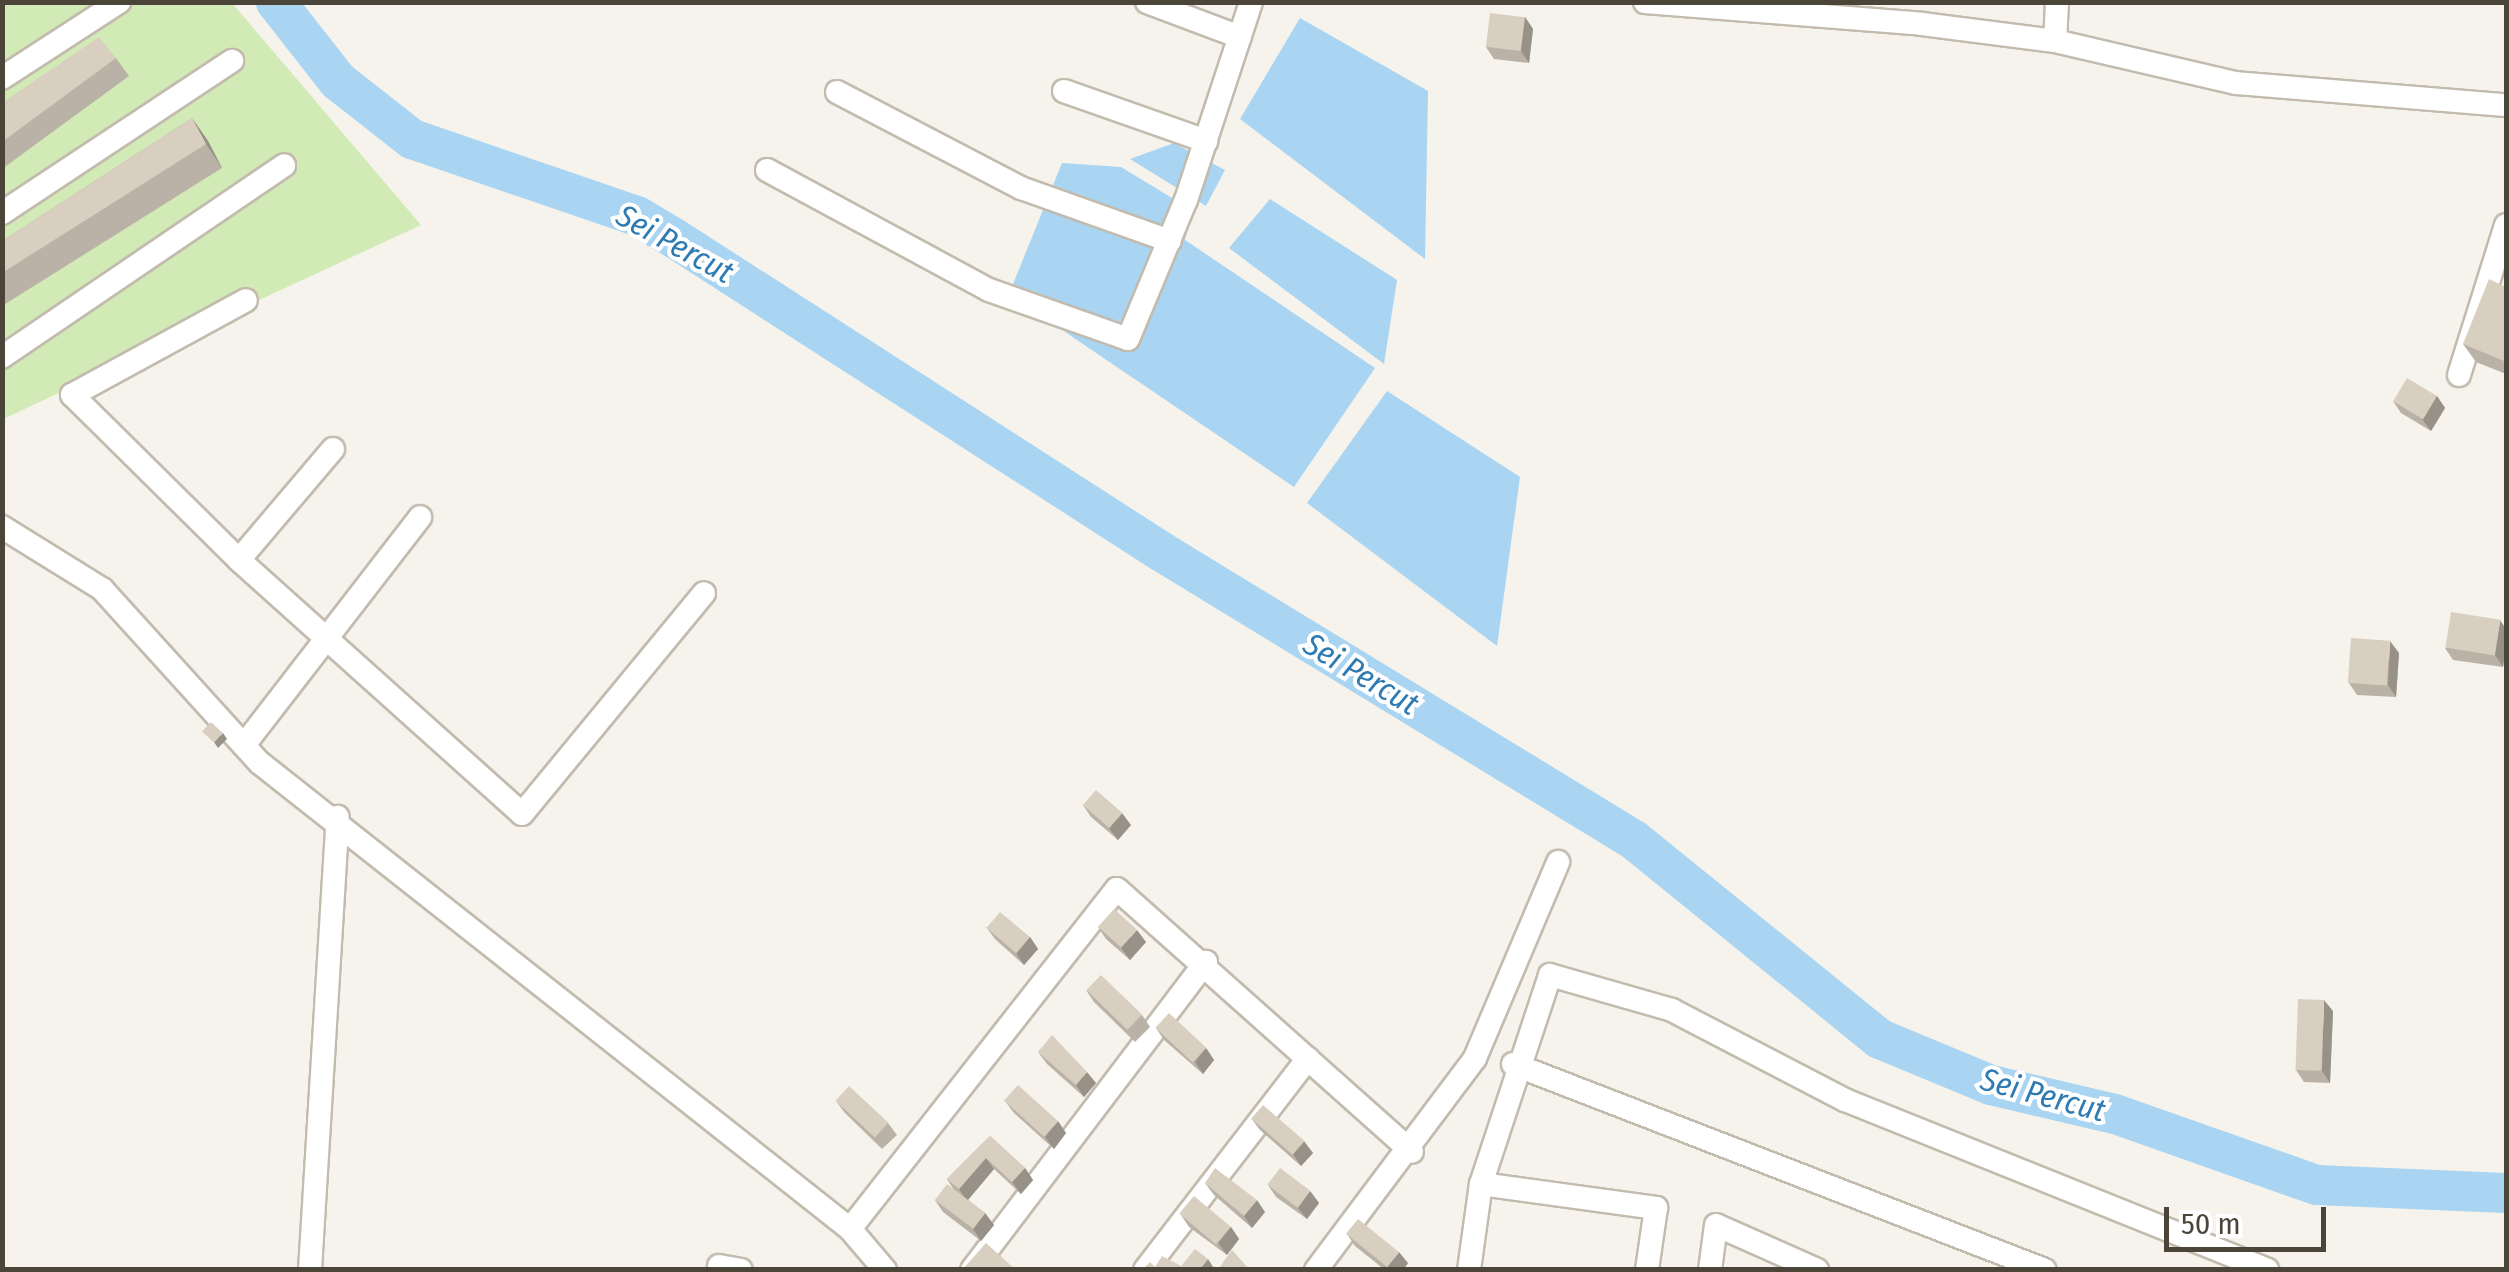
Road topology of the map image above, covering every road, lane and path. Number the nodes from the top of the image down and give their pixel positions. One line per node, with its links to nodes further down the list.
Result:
1 (119, 2): 9 (street)
2 (1146, 2): 6 (street)
3 (1251, 2): 6 (street)
4 (1646, 2): 7 (street)
5 (2056, 2): 7 (street)
6 (1240, 37): 13 (street)
7 (2055, 41): 12 (street)
8 (232, 61): 16 (street)
9 (2, 78)
10 (1064, 91): 13 (street)
11 (837, 92): 18 (street)
12 (2506, 105)
13 (1206, 141): 18 (street)
14 (284, 165): 20 (street)
15 (767, 170): 18 (street)
16 (2, 212)
17 (2506, 225): 21 (street)
18 (1170, 242)
19 (246, 300): 25 (street)
20 (2, 357)
21 (2459, 375)
22 (333, 449): 25 (street)
23 (420, 517): 27 (street)
24 (2, 527): 28 (street)
25 (239, 560): 27 (street)
26 (704, 593): 27 (street)
27 (331, 638): 28 (street)
28 (244, 745): 29 (street)
29 (338, 817): 36 (street); 37 (street)
30 (1558, 862): 34 (street)
31 (1206, 962): 32 (street); 36 (street); 39 (street)
32 (1308, 1058): 34 (street); 40 (street)
33 (1513, 1064): 35 (street); 46 (street); 47 (street)
34 (1412, 1152): 41 (street)
35 (1481, 1184): 42 (street); 43 (street)
36 (850, 1229): 38 (street)
37 (310, 1270)
38 (885, 1270)
39 (972, 1270)
40 (1145, 1270)
41 (1316, 1270)
42 (1469, 1270)
43 (1648, 1270)
44 (1710, 1270): 45 (street)
45 (1817, 1270)
46 (2045, 1270)
47 (2267, 1270)

